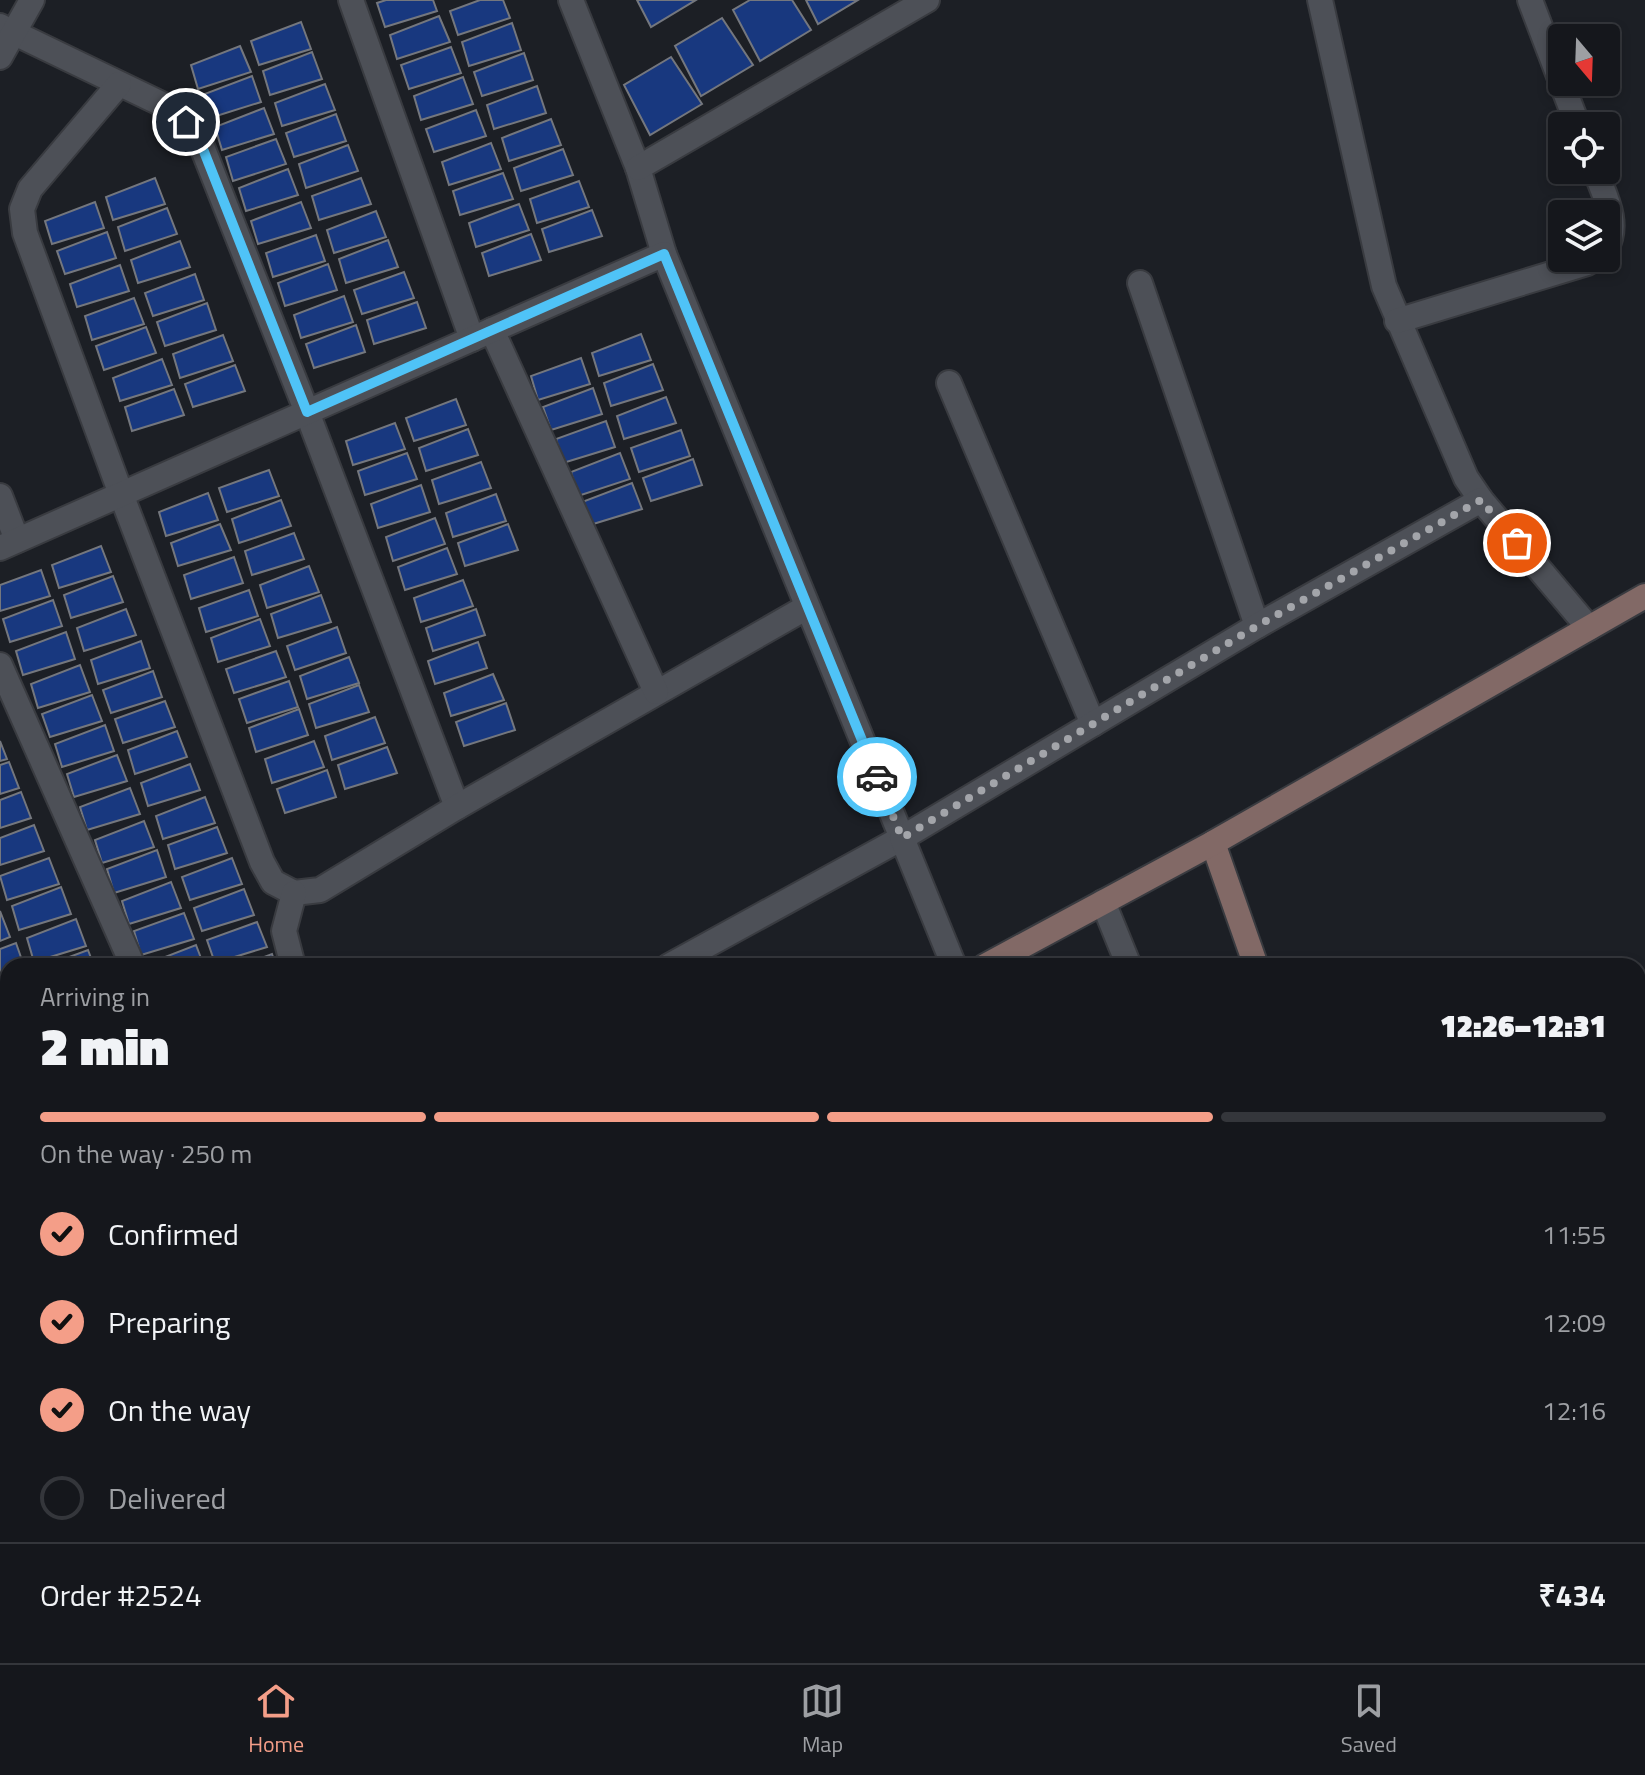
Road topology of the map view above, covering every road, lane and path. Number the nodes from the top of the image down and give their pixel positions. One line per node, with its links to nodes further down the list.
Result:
1 (32, 0): 7 (street)
2 (351, 0): 16 (street)
3 (571, 0): 11 (street)
4 (927, 0): 11 (street)
5 (1320, 0): 15 (street)
6 (1530, 0): 10 (street)
7 (7, 30): 8 (street); 9 (street)
8 (0, 57)
9 (119, 84): 18 (street); 19 (street)
10 (1573, 112)
11 (638, 168): 12 (street)
12 (664, 254): 16 (street); 24 (street)
13 (1558, 272): 15 (street)
14 (1140, 283): 25 (street)
15 (1397, 321): 21 (street)
16 (482, 334): 18 (street); 28 (street)
17 (949, 383): 29 (street)
18 (307, 412): 19 (street); 30 (street)
19 (121, 494): 22 (street); 33 (street)
20 (0, 496): 22 (street)
21 (1481, 500): 25 (street); 26 (street)
22 (9, 544)
23 (1645, 596): 26 (street)
24 (807, 607): 28 (street); 31 (street)
25 (1257, 626): 29 (street)
26 (1589, 628): 32 (street)
27 (0, 665): 35 (street)
28 (656, 692): 30 (street)
29 (1093, 724): 31 (street)
30 (457, 807): 33 (street)
31 (902, 838): 37 (street); 38 (street)
32 (1213, 843): 34 (street); 41 (street)
33 (294, 893): 36 (street)
34 (1103, 902): 39 (street); 40 (street)
35 (129, 958)
36 (291, 958)
37 (684, 958)
38 (951, 958)
39 (1000, 958)
40 (1126, 958)
41 (1253, 958)

